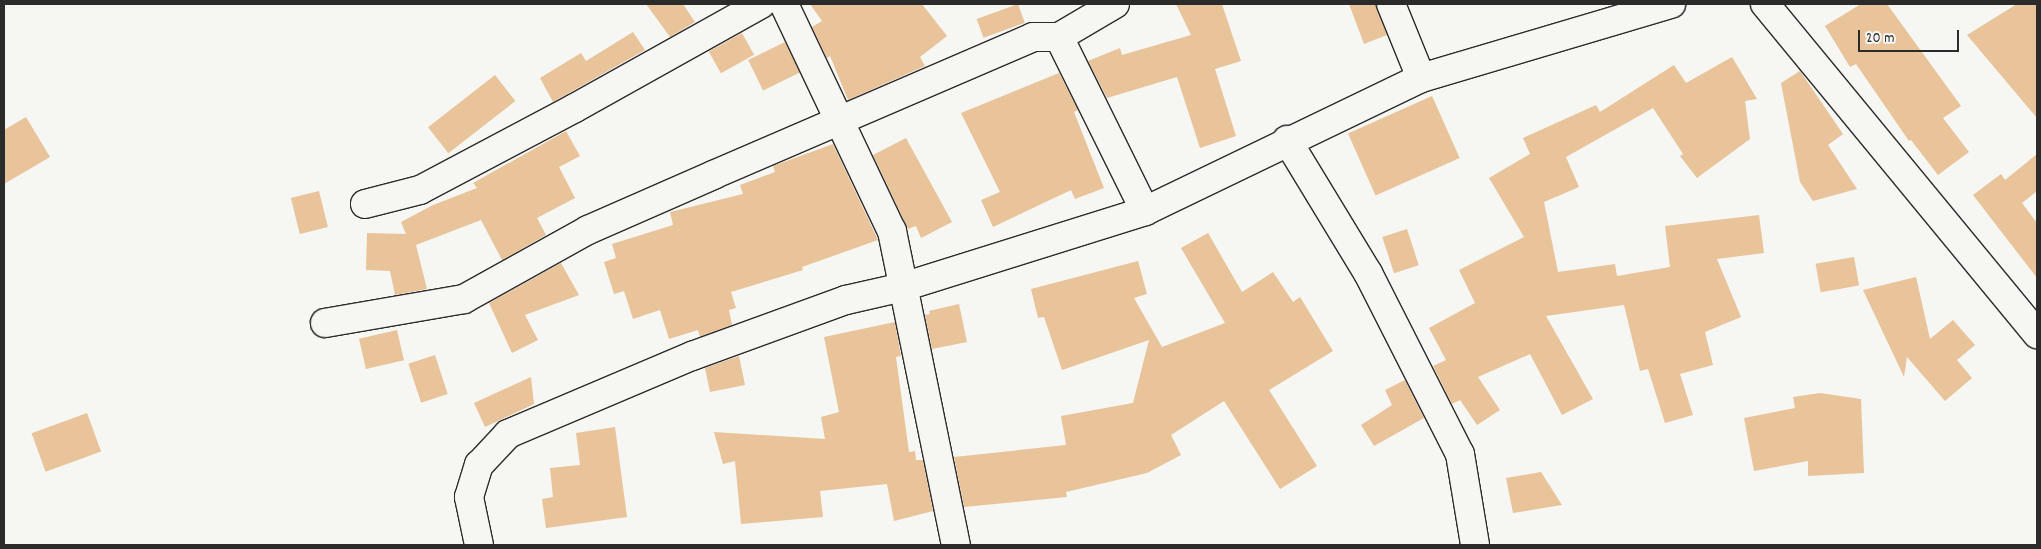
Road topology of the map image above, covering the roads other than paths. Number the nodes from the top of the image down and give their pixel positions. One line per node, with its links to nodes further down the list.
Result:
1 (761, 4): 11 (street)
2 (784, 4): 9 (street)
3 (1391, 4): 8 (street)
4 (1671, 4): 8 (street)
5 (1765, 4): 15 (street)
6 (1112, 5): 7 (street)
7 (1059, 37): 9 (street); 12 (street)
8 (1421, 78): 10 (street)
9 (840, 122): 13 (street); 14 (street)
10 (1287, 140): 12 (street); 18 (street)
11 (365, 204)
12 (1145, 211): 13 (street)
13 (903, 287): 16 (street); 17 (street)
14 (325, 323)
15 (2037, 334)
16 (479, 545)
17 (956, 545)
18 (1475, 545)

